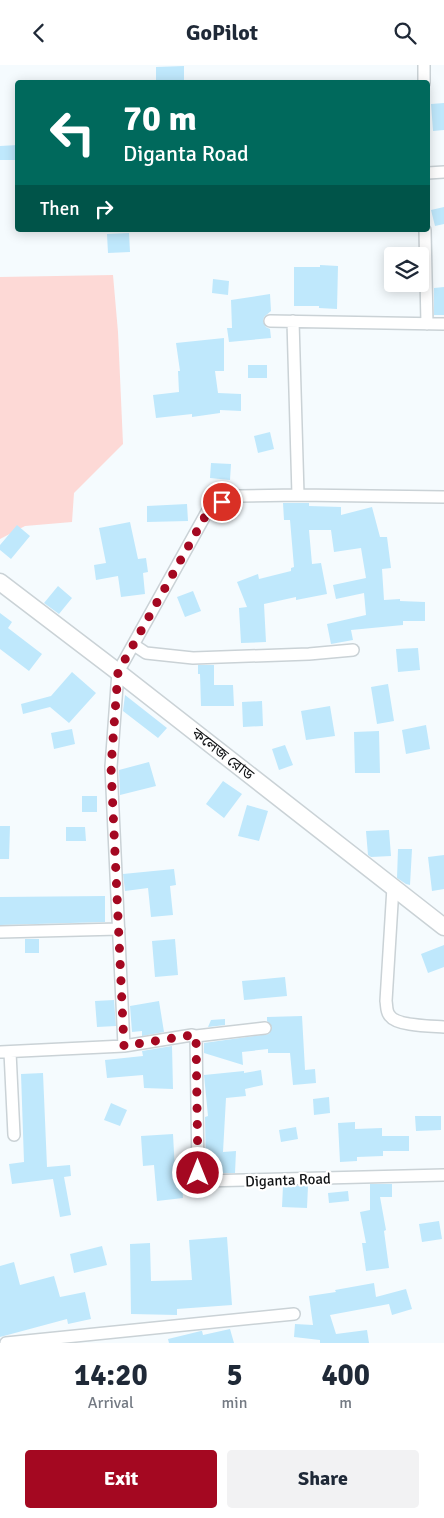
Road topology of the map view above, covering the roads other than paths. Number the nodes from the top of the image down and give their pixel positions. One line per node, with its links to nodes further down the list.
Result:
1 (424, 65): 2 (street)
2 (424, 80)
3 (444, 172): 4 (street)
4 (430, 173)
5 (425, 232): 8 (street)
6 (270, 321): 7 (street)
7 (293, 321): 8 (street); 10 (street)
8 (427, 324): 9 (street)
9 (444, 324)
10 (298, 495): 11 (street); 13 (street)
11 (444, 497)
12 (0, 583): 15 (main road, কলেজ রোড)
13 (134, 645): 14 (street); 15 (street)
14 (353, 650)
15 (118, 672): 16 (main road, কলেজ রোড); 18 (street)
16 (393, 887): 17 (main road, কলেজ রোড); 20 (street)
17 (444, 927)
18 (118, 929): 19 (street); 23 (street)
19 (0, 932)
20 (444, 1027)
21 (265, 1028): 22 (street)
22 (196, 1036): 23 (street); 26 (street, Diganta Road)
23 (124, 1046): 24 (street)
24 (5, 1052): 25 (street)
25 (14, 1135)
26 (444, 1175)
27 (294, 1314): 28 (street)
28 (6, 1343)

